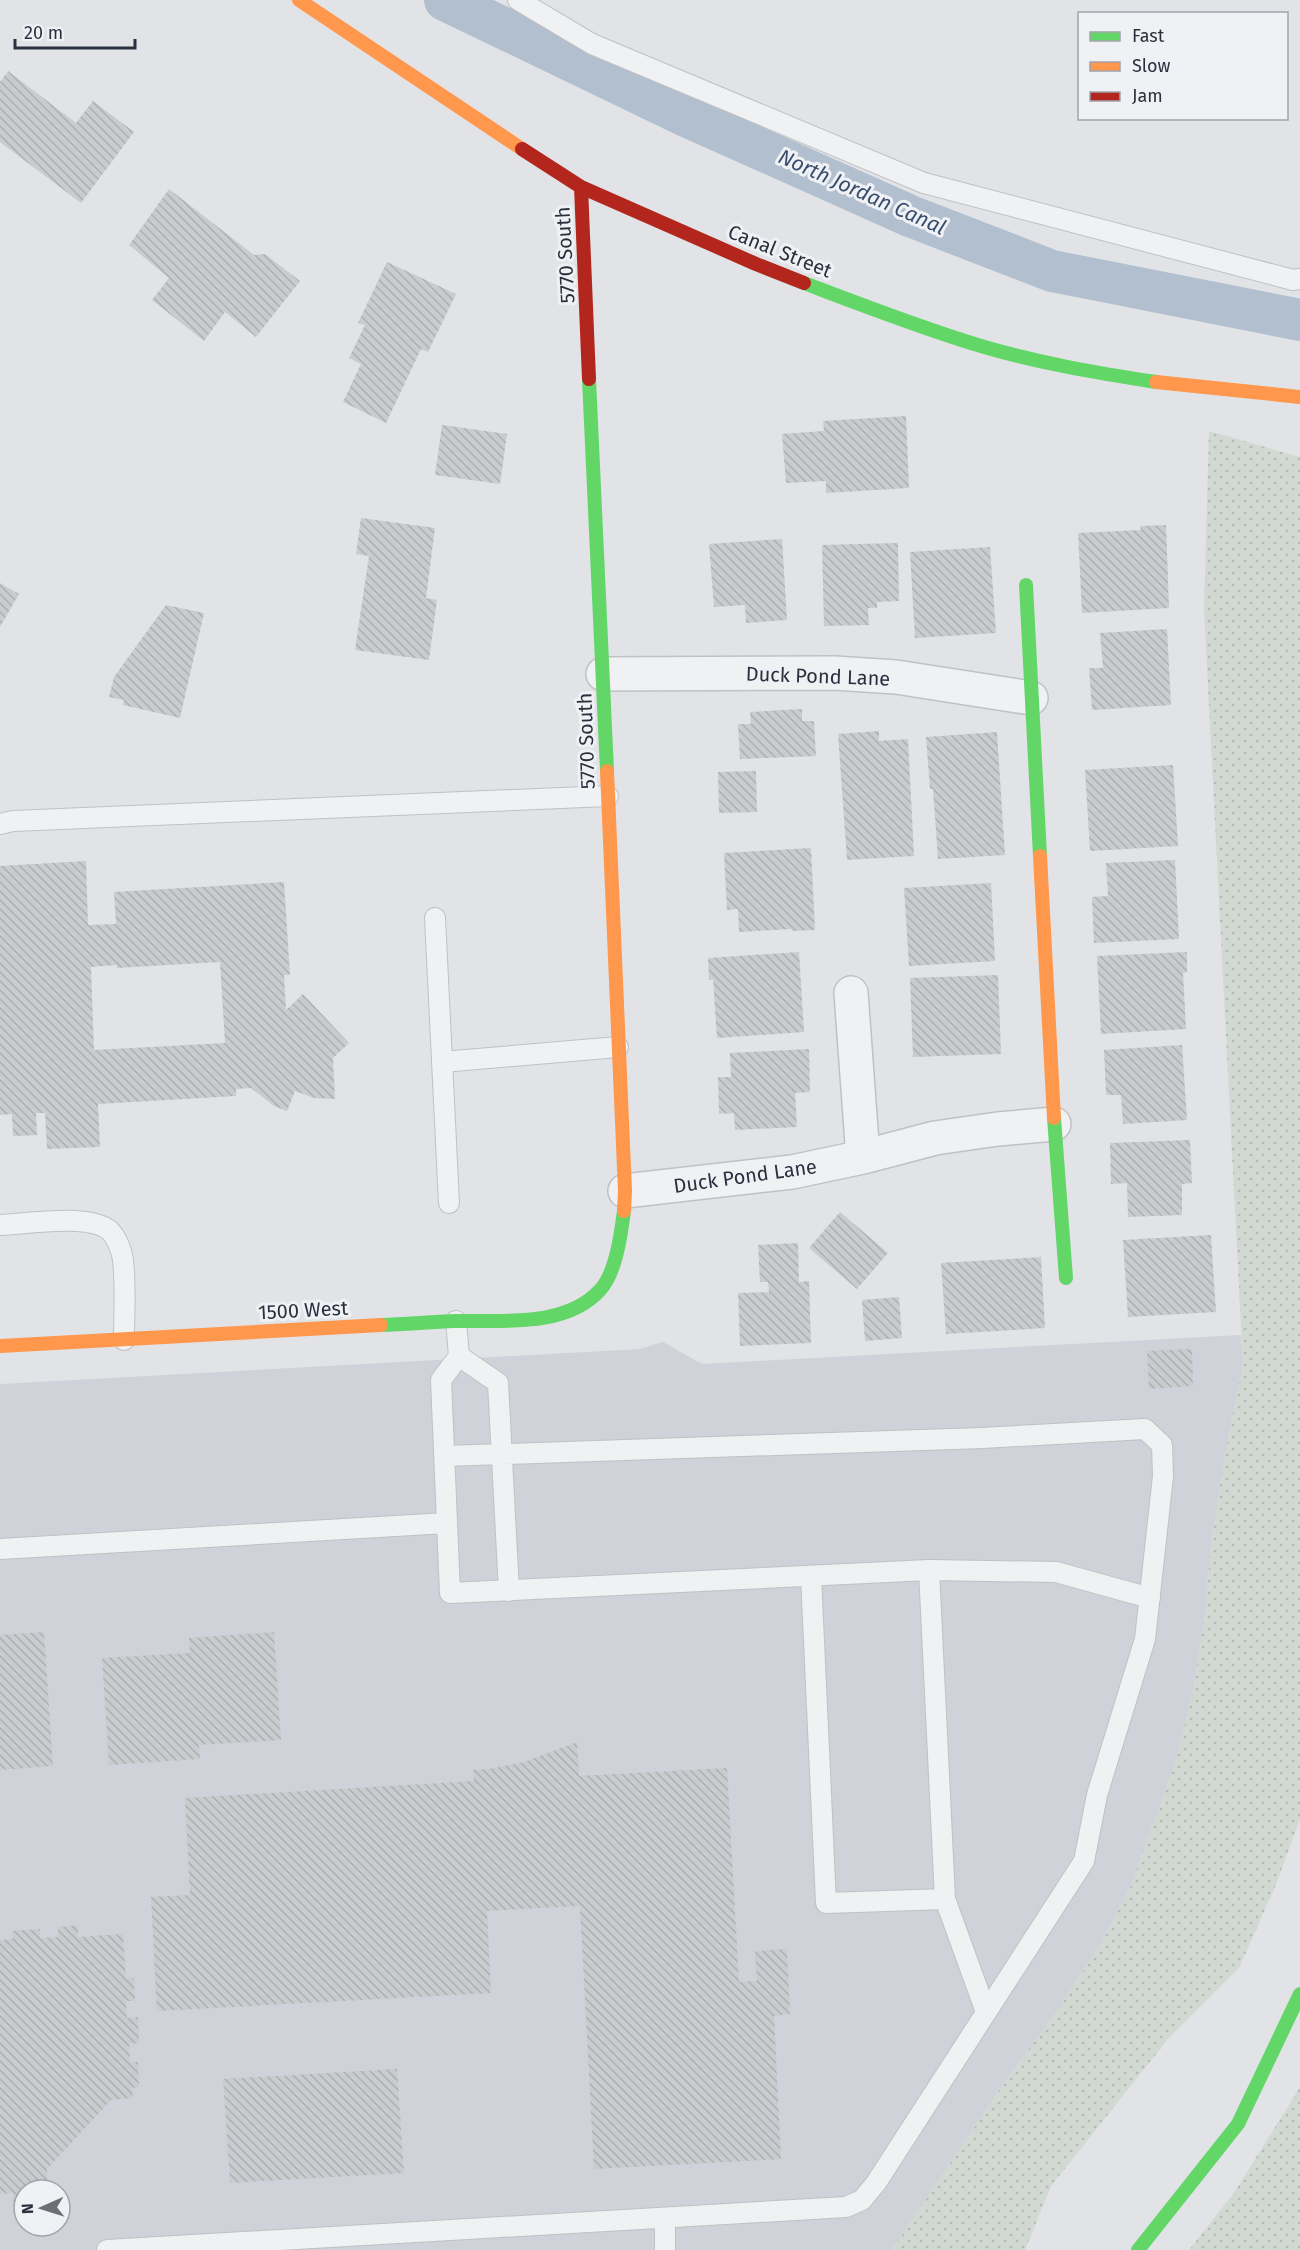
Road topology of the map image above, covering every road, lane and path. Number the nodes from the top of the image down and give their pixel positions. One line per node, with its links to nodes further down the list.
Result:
1 (299, 0): 3 (main road, Canal Street)
2 (518, 0): 4 (lane)
3 (581, 187): 5 (main road, Canal Street); 7 (main road, 5770 South)
4 (1300, 279)
5 (1300, 397)
6 (1026, 585): 8 (main road)
7 (603, 674): 8 (street, Duck Pond Lane); 9 (main road, 5770 South)
8 (1031, 698): 15 (main road)
9 (608, 796): 10 (lane); 13 (main road, 5770 South)
10 (0, 824)
11 (435, 918): 14 (lane)
12 (851, 993): 16 (street)
13 (618, 1047): 14 (lane); 17 (main road, 5770 South)
14 (442, 1062): 18 (lane)
15 (1054, 1124): 16 (street, Duck Pond Lane); 20 (main road)
16 (863, 1157): 17 (street, Duck Pond Lane)
17 (625, 1191): 21 (main road, 5770 South)
18 (449, 1203)
19 (0, 1225): 23 (lane)
20 (1066, 1278)
21 (602, 1290): 22 (main road, 1500 West)
22 (456, 1321): 23 (main road, 1500 West); 25 (lane)
23 (124, 1340): 24 (main road, 1500 West)
24 (0, 1346)
25 (459, 1356): 26 (lane); 27 (lane)
26 (504, 1453): 27 (lane); 32 (lane); 33 (lane)
27 (445, 1456): 28 (lane)
28 (447, 1523): 29 (lane); 32 (lane)
29 (0, 1549)
30 (928, 1570): 31 (lane); 33 (lane); 34 (lane)
31 (811, 1576): 32 (lane); 34 (lane)
32 (509, 1592)
33 (1150, 1598): 36 (lane)
34 (945, 1899): 36 (lane)
35 (1300, 1994): 40 (main road)
36 (986, 2012): 37 (lane)
37 (665, 2218): 38 (lane); 39 (lane)
38 (107, 2250)
39 (665, 2250)
40 (1138, 2250)

